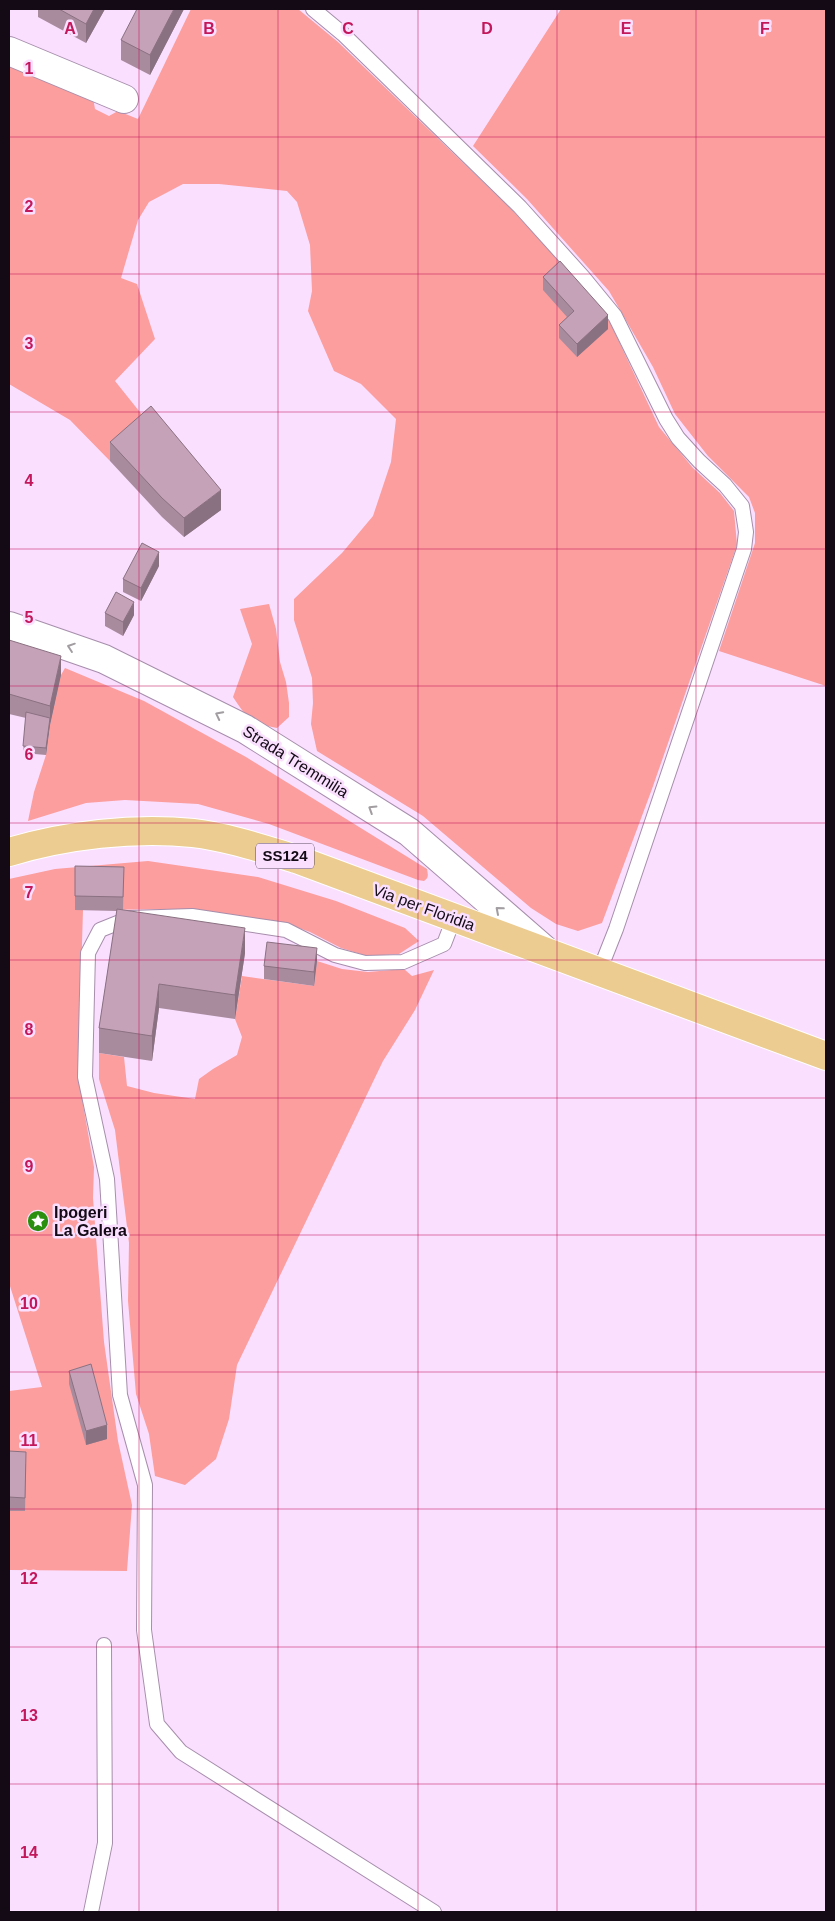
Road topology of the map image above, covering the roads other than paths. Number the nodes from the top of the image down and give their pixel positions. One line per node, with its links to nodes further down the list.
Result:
1 (313, 9): 8 (lane)
2 (9, 51): 3 (main road)
3 (124, 99)
4 (9, 626): 7 (main road, Strada Tremmilia, one-way to 4)
5 (9, 852): 6 (main road, Via per Floridia / SS124)
6 (454, 918): 7 (main road, Via per Floridia / SS124); 12 (lane)
7 (549, 954): 8 (main road, Via per Floridia)
8 (599, 972): 9 (main road, Via per Floridia)
9 (826, 1056)
10 (104, 1645): 11 (lane)
11 (91, 1912)
12 (434, 1912)

